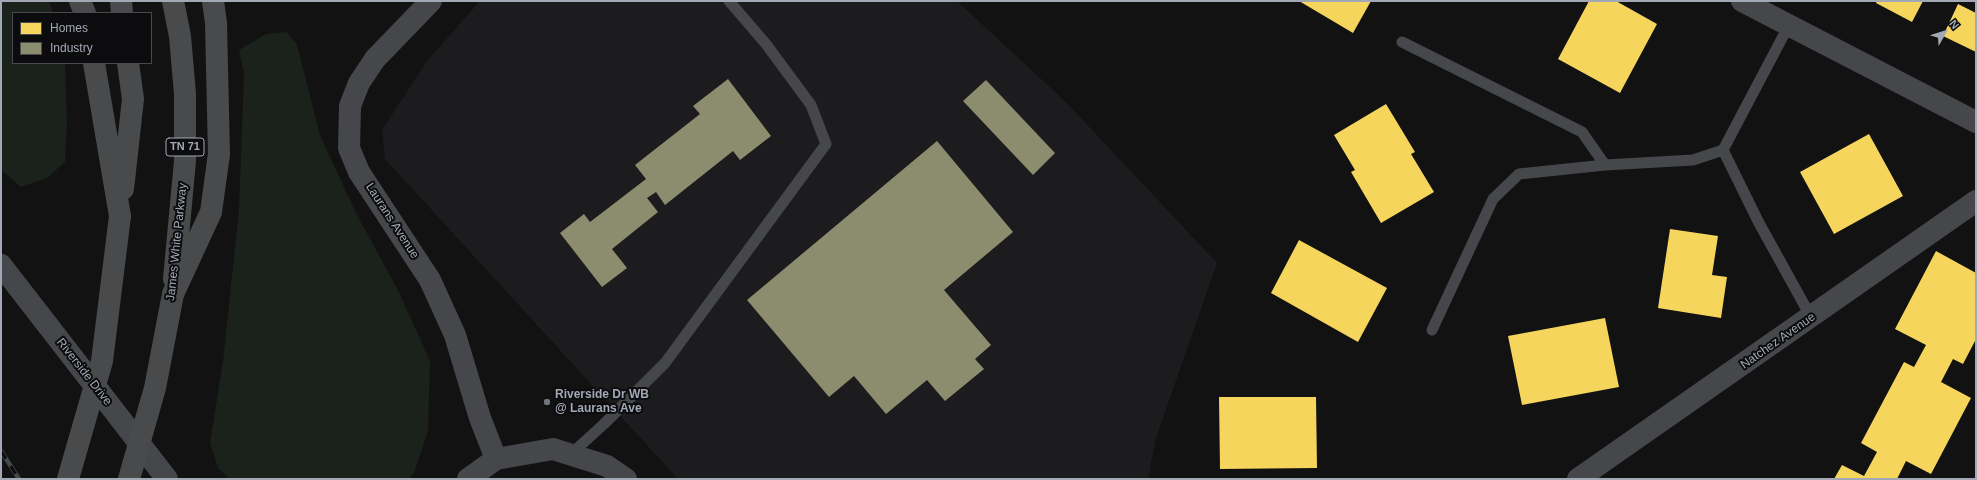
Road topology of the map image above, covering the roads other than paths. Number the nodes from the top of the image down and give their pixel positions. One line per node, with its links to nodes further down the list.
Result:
1 (80, 1): 8 (highway)
2 (121, 1): 9 (highway)
3 (173, 1): 20 (highway, James White Parkway / TN 71)
4 (213, 1): 20 (highway)
5 (431, 1): 24 (street, Laurans Avenue)
6 (729, 1): 23 (lane)
7 (1742, 1): 10 (street)
8 (85, 12)
9 (122, 12)
10 (1789, 25): 14 (street); 15 (lane)
11 (1402, 42): 16 (lane)
12 (94, 64): 18 (highway)
13 (128, 64): 18 (highway)
14 (1976, 122)
15 (1723, 150): 16 (lane); 21 (lane)
16 (1605, 165): 22 (lane)
17 (1976, 201): 21 (street, Natchez Avenue)
18 (120, 216): 25 (highway, bridge)
19 (4, 276): 27 (street, Riverside Drive)
20 (173, 294): 26 (highway, James White Parkway / TN 71, bridge)
21 (1811, 317): 30 (street, Natchez Avenue)
22 (1432, 330)
23 (571, 454): 24 (street); 29 (street)
24 (496, 459): 28 (street)
25 (68, 479)
26 (129, 479)
27 (167, 479)
28 (468, 479)
29 (626, 479)
30 (1578, 479)

